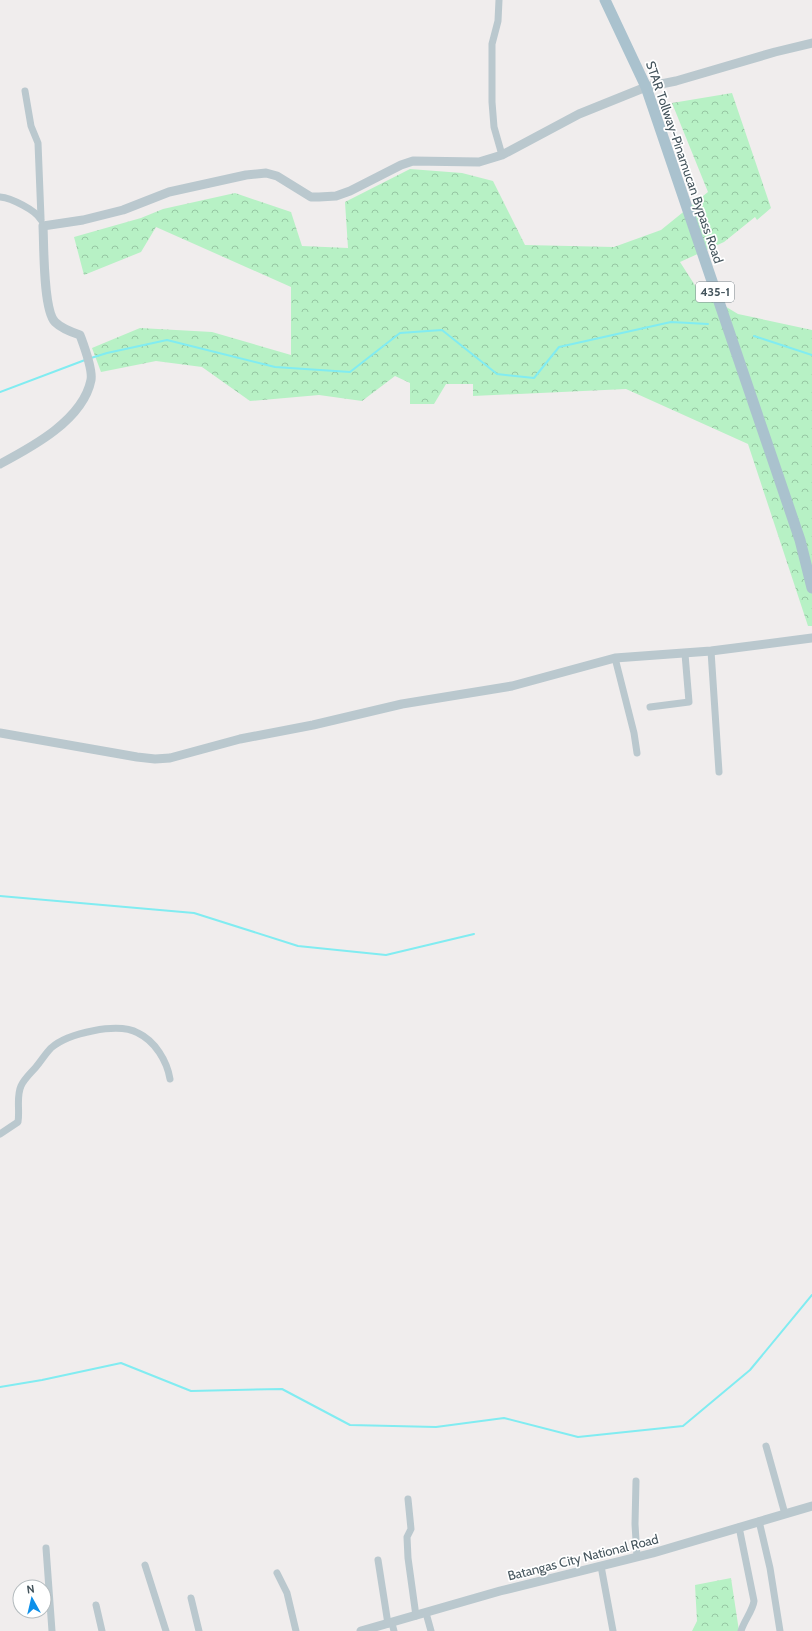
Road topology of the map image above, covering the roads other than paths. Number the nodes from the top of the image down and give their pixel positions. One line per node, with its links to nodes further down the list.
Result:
1 (499, 0): 6 (street)
2 (605, 0): 4 (main road, STAR Tollway-Pinamucan Bypass Road / 435-1)
3 (812, 43): 4 (street)
4 (646, 87): 6 (street); 10 (main road, STAR Tollway-Pinamucan Bypass Road / 435-1)
5 (25, 91): 8 (street)
6 (502, 155): 8 (street)
7 (0, 197): 8 (street)
8 (42, 222): 9 (street)
9 (0, 464)
10 (812, 588)
11 (812, 638): 12 (street)
12 (711, 651): 13 (street); 18 (street)
13 (685, 654): 14 (street); 15 (street)
14 (615, 658): 16 (street); 17 (street)
15 (650, 707)
16 (0, 733)
17 (637, 753)
18 (719, 772)
19 (170, 1079): 20 (street)
20 (0, 1134)
21 (766, 1446): 25 (street)
22 (636, 1481): 29 (street)
23 (408, 1499): 37 (street)
24 (812, 1506): 25 (street, Batangas City National Road)
25 (784, 1514): 26 (street, Batangas City National Road)
26 (759, 1522): 27 (street, Batangas City National Road); 48 (street)
27 (739, 1527): 29 (street, Batangas City National Road); 47 (street)
28 (46, 1548): 39 (street)
29 (637, 1557): 32 (street, Batangas City National Road)
30 (378, 1560): 38 (street)
31 (145, 1565): 41 (street)
32 (601, 1566): 36 (street, Batangas City National Road); 46 (street)
33 (277, 1573): 43 (street)
34 (191, 1598): 42 (street)
35 (96, 1605): 40 (street)
36 (426, 1613): 37 (street, Batangas City National Road); 45 (street)
37 (416, 1616): 38 (street, Batangas City National Road)
38 (391, 1626): 44 (street, Batangas City National Road)
39 (52, 1631)
40 (102, 1631)
41 (166, 1631)
42 (199, 1631)
43 (296, 1631)
44 (361, 1631)
45 (431, 1631)
46 (613, 1631)
47 (741, 1631)
48 (780, 1631)

